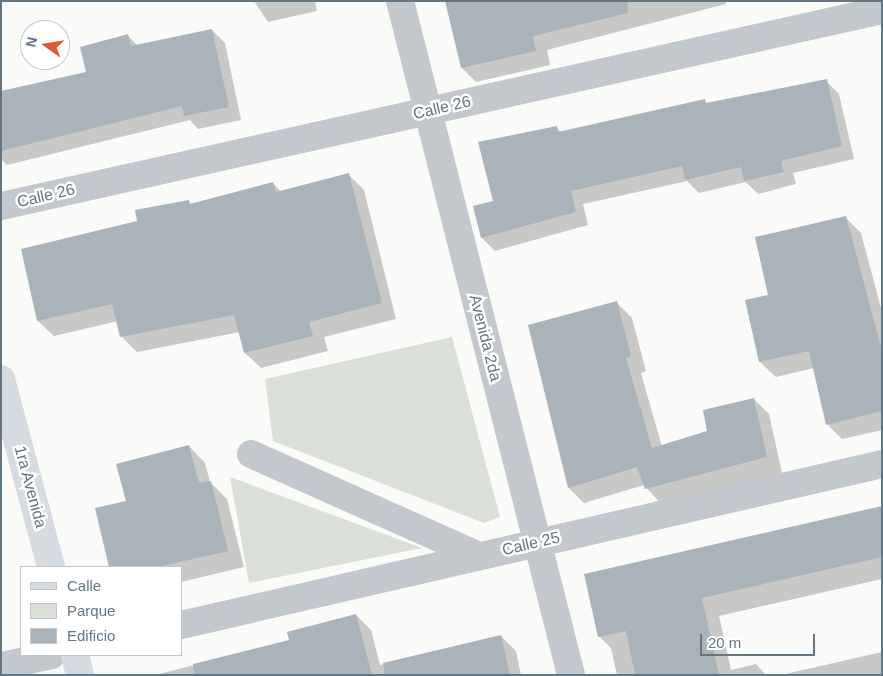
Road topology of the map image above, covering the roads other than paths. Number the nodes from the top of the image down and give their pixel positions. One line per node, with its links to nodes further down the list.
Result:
1 (400, 1): 3 (street, Avenida 2da)
2 (882, 10): 3 (street, Calle 26)
3 (427, 112): 4 (street, Calle 26); 8 (street, Avenida 2da)
4 (1, 206)
5 (1, 379): 10 (main road, 1ra Avenida)
6 (251, 454): 9 (street)
7 (882, 464): 8 (street, Calle 25)
8 (536, 543): 9 (street, Calle 25); 16 (street, Avenida 2da)
9 (479, 556): 11 (street, Calle 25)
10 (51, 566)
11 (182, 625)
12 (47, 656): 14 (street)
13 (75, 656): 15 (main road)
14 (1, 666)
15 (80, 675)
16 (571, 675)

